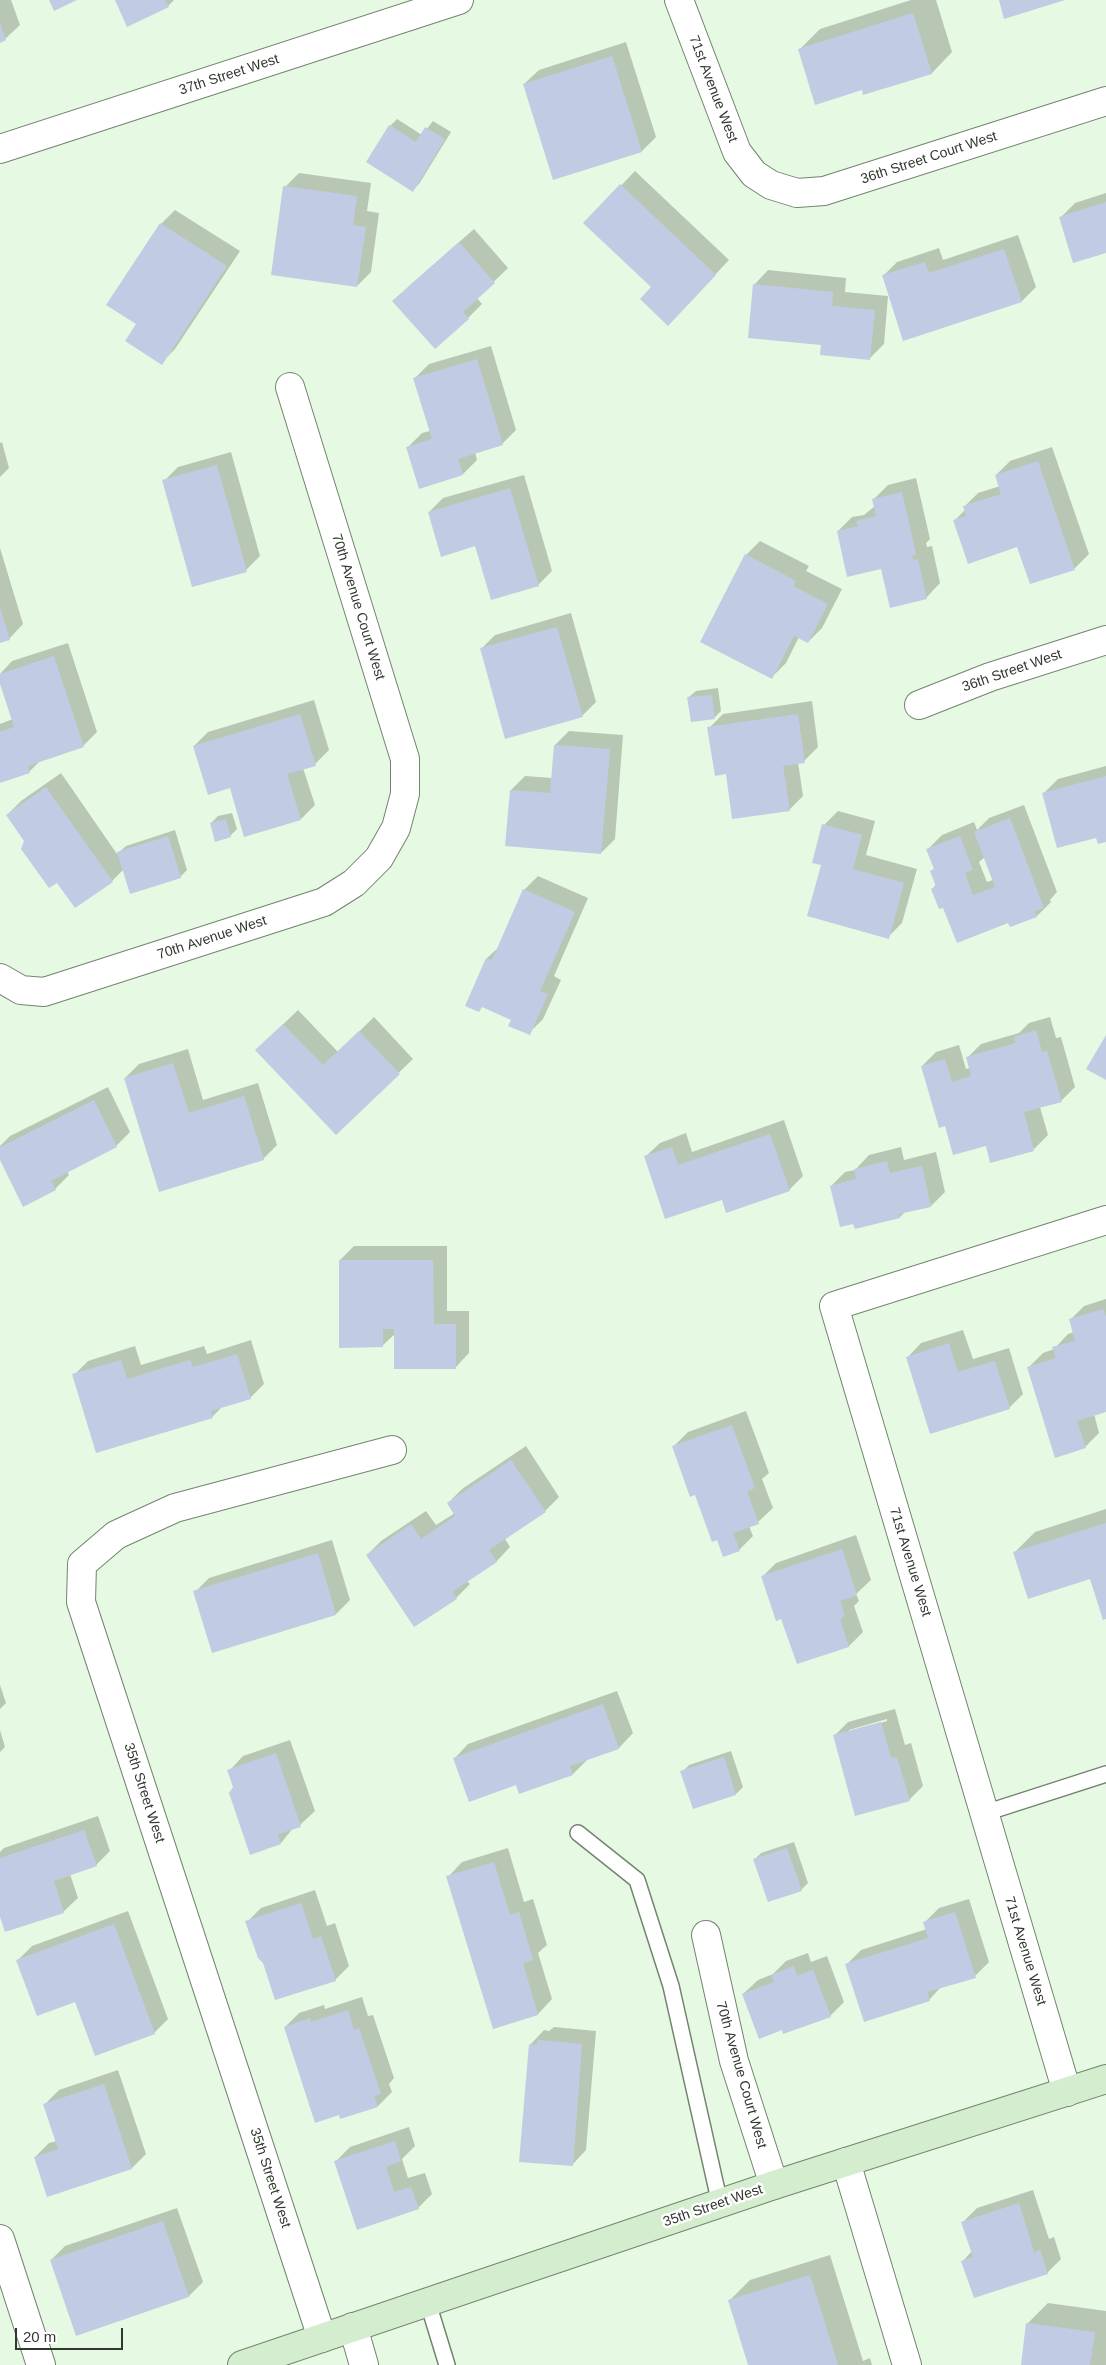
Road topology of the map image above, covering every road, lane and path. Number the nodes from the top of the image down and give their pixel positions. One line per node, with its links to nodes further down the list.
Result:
1 (459, 0): 4 (street, 37th Street West)
2 (679, 0): 5 (street, 71st Avenue West)
3 (1106, 101): 5 (street, 36th Street Court West)
4 (0, 149)
5 (754, 174)
6 (290, 387): 9 (street, 70th Avenue Court West)
7 (1106, 640): 8 (street, 36th Street West)
8 (919, 705)
9 (396, 828): 10 (street, 70th Avenue West)
10 (0, 978)
11 (1106, 1220): 14 (street, 71st Avenue West)
12 (392, 1450): 25 (street, 35th Street West)
13 (1106, 1774): 14 (lane)
14 (985, 1813): 18 (street, 71st Avenue West)
15 (578, 1833): 21 (lane)
16 (706, 1935): 20 (street, 70th Avenue Court West)
17 (1106, 2079): 18 (street, 35th Street West)
18 (1067, 2092): 19 (street, 35th Street West)
19 (846, 2162): 20 (street, 35th Street West); 30 (street)
20 (774, 2185): 21 (street, 35th Street West)
21 (720, 2204): 23 (street, 35th Street West)
22 (0, 2239): 26 (street)
23 (428, 2303): 24 (street, 35th Street West); 29 (lane)
24 (353, 2327): 25 (street, 35th Street West); 28 (street)
25 (322, 2338): 27 (street, 35th Street West)
26 (41, 2365)
27 (242, 2365)
28 (364, 2365)
29 (447, 2365)
30 (907, 2365)

